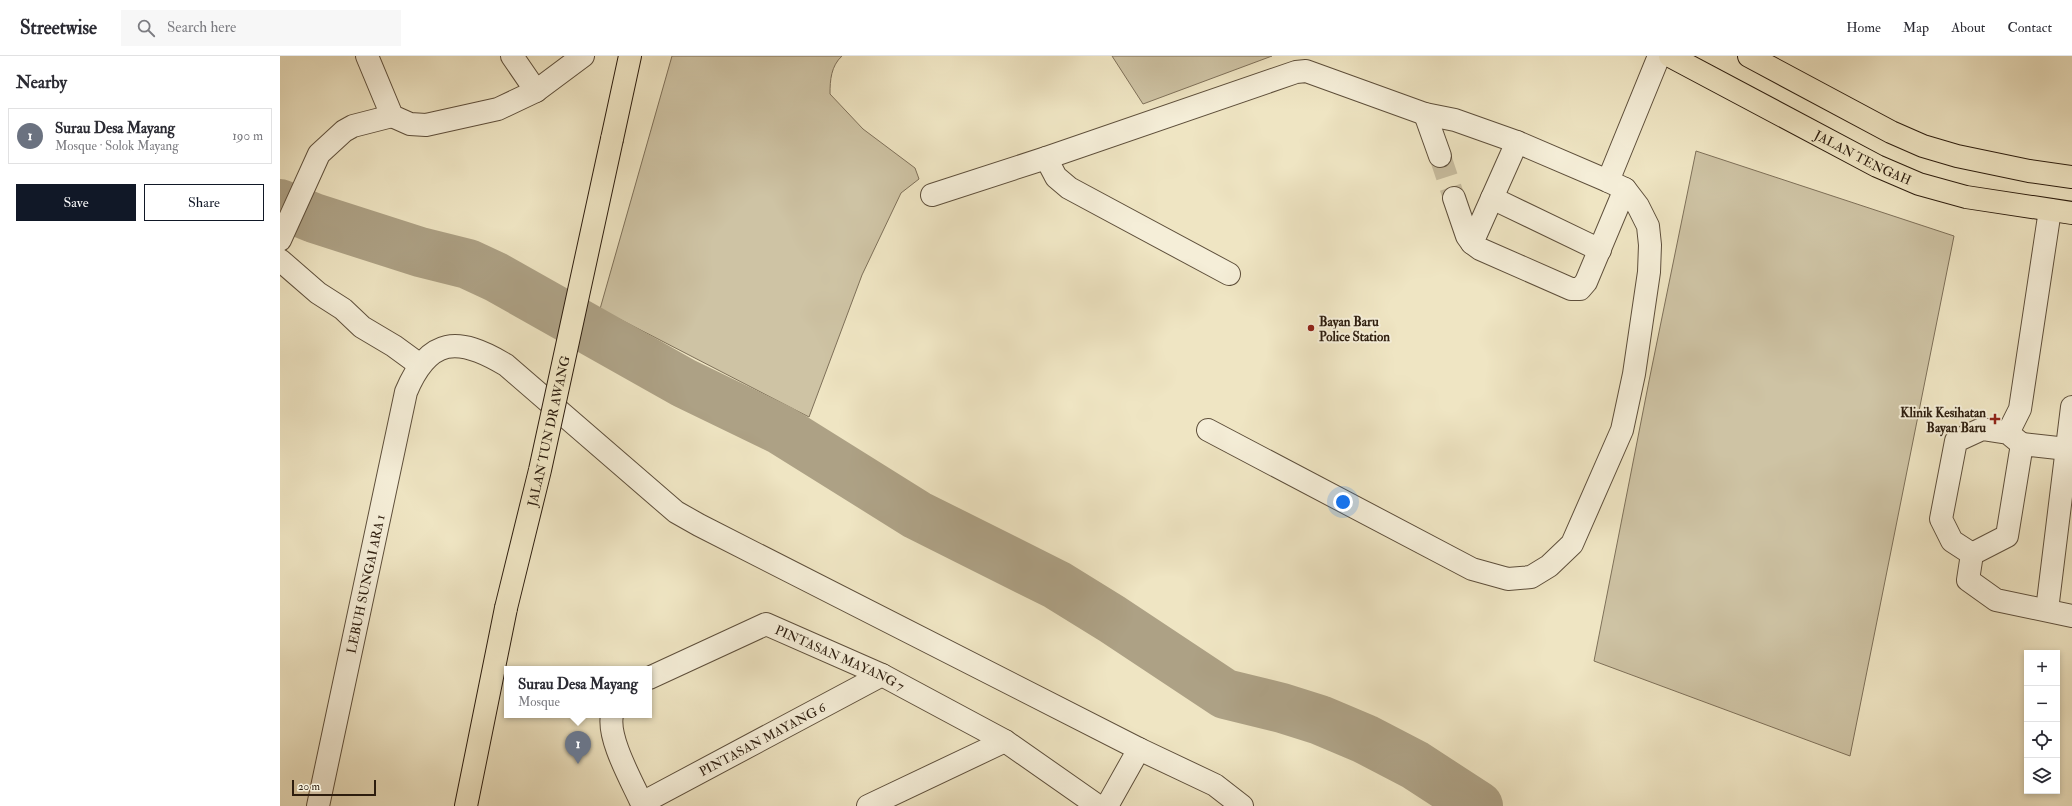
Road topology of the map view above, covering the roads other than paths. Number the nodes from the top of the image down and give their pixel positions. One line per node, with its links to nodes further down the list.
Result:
1 (367, 56): 10 (street)
2 (512, 56): 8 (street)
3 (583, 56): 8 (street)
4 (630, 56): 41 (main road, JALAN TUN DR AWANG, bridge)
5 (1659, 56): 15 (street)
6 (1670, 56): 19 (main road, JALAN TENGAH)
7 (1749, 56): 14 (main road)
8 (536, 91): 10 (street)
9 (1425, 114): 11 (street); 12 (street); 13 (street)
10 (392, 116): 21 (street)
11 (1517, 142): 15 (street); 18 (street)
12 (1440, 156)
13 (1046, 158): 16 (street); 25 (street)
14 (2072, 177)
15 (1617, 185): 23 (street); 28 (street)
16 (932, 195)
17 (1454, 198): 22 (street)
18 (1492, 198): 22 (street); 23 (street)
19 (2050, 210): 20 (main road, JALAN TENGAH); 29 (street)
20 (2072, 213)
21 (280, 240)
22 (1472, 243): 23 (street)
23 (1600, 250)
24 (280, 260): 26 (street)
25 (1229, 274)
26 (420, 365): 38 (street, LEBUH SUNGAI ARA 1); 40 (street, LEBUH SUNGAI ARA 1)
27 (2072, 407): 30 (street)
28 (1208, 430)
29 (2015, 438): 30 (street); 31 (street); 31 (street)
30 (2067, 449): 32 (street)
31 (1972, 554): 32 (street)
32 (2047, 610): 33 (street)
33 (2072, 616)
34 (882, 675): 35 (street, PINTASAN MAYANG 7); 37 (street, PINTASAN MAYANG 7); 39 (street, PINTASAN MAYANG 6)
35 (652, 677)
36 (612, 718): 39 (street)
37 (1006, 741): 42 (street); 43 (street, PINTASAN MAYANG 7)
38 (1139, 749): 44 (street); 45 (street, LEBUH SUNGAI ARA 1)
39 (642, 804)
40 (318, 806)
41 (466, 806)
42 (868, 806)
43 (1098, 806)
44 (1107, 806)
45 (1242, 806)

